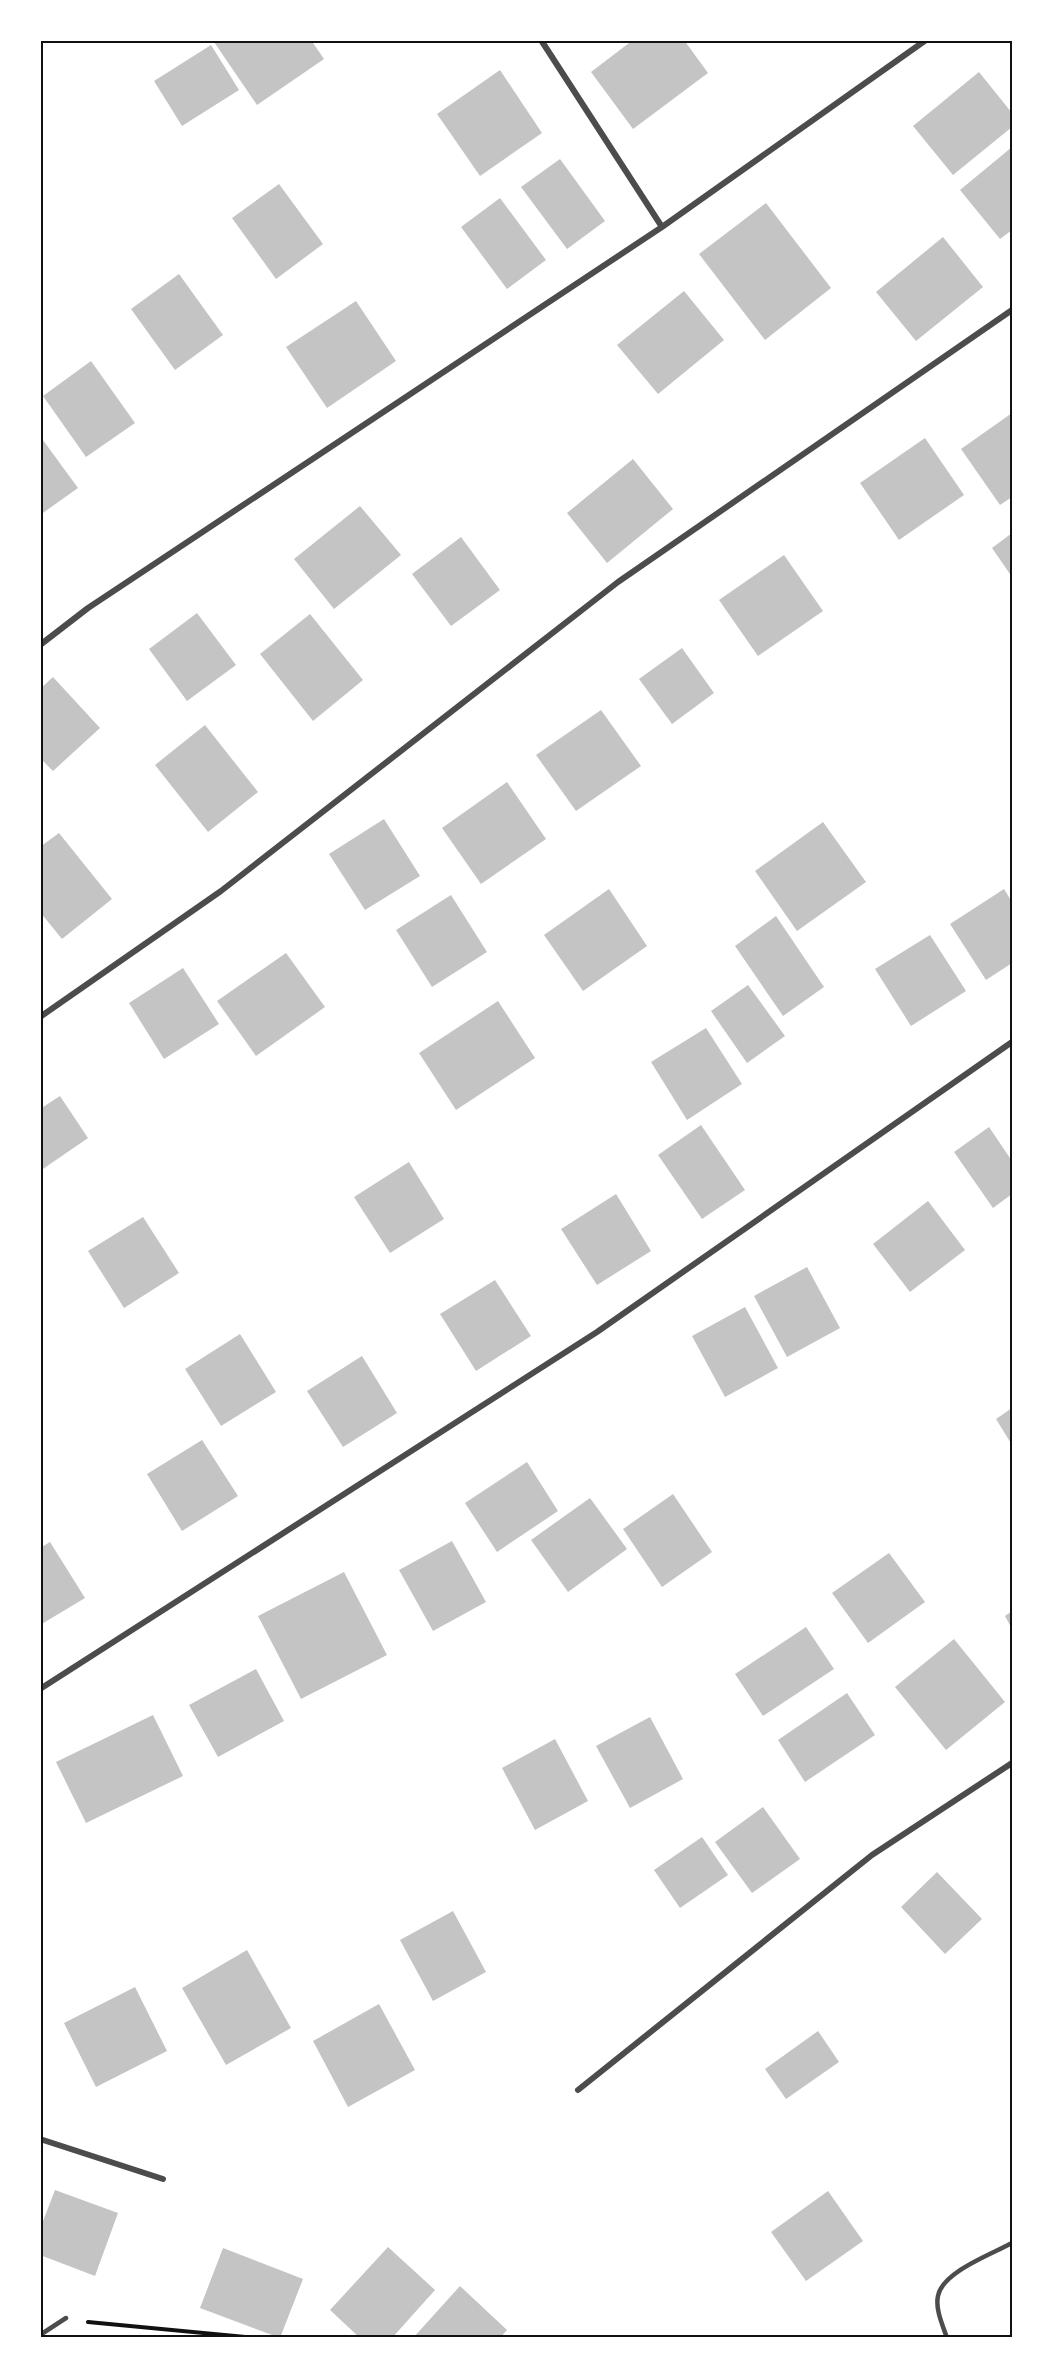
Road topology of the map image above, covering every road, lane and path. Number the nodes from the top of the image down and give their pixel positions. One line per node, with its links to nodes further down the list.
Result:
1 (541, 40): 3 (street)
2 (926, 40): 3 (street)
3 (662, 227): 5 (street)
4 (1012, 310): 6 (street)
5 (40, 645)
6 (40, 1017)
7 (1012, 1042): 8 (street)
8 (40, 1689)
9 (1012, 1763): 10 (street)
10 (578, 2090)
11 (40, 2139): 12 (street)
12 (163, 2180)
13 (1012, 2243): 17 (lane)
14 (66, 2318): 15 (lane); 16 (path)
15 (40, 2336)
16 (257, 2337)
17 (947, 2337)

